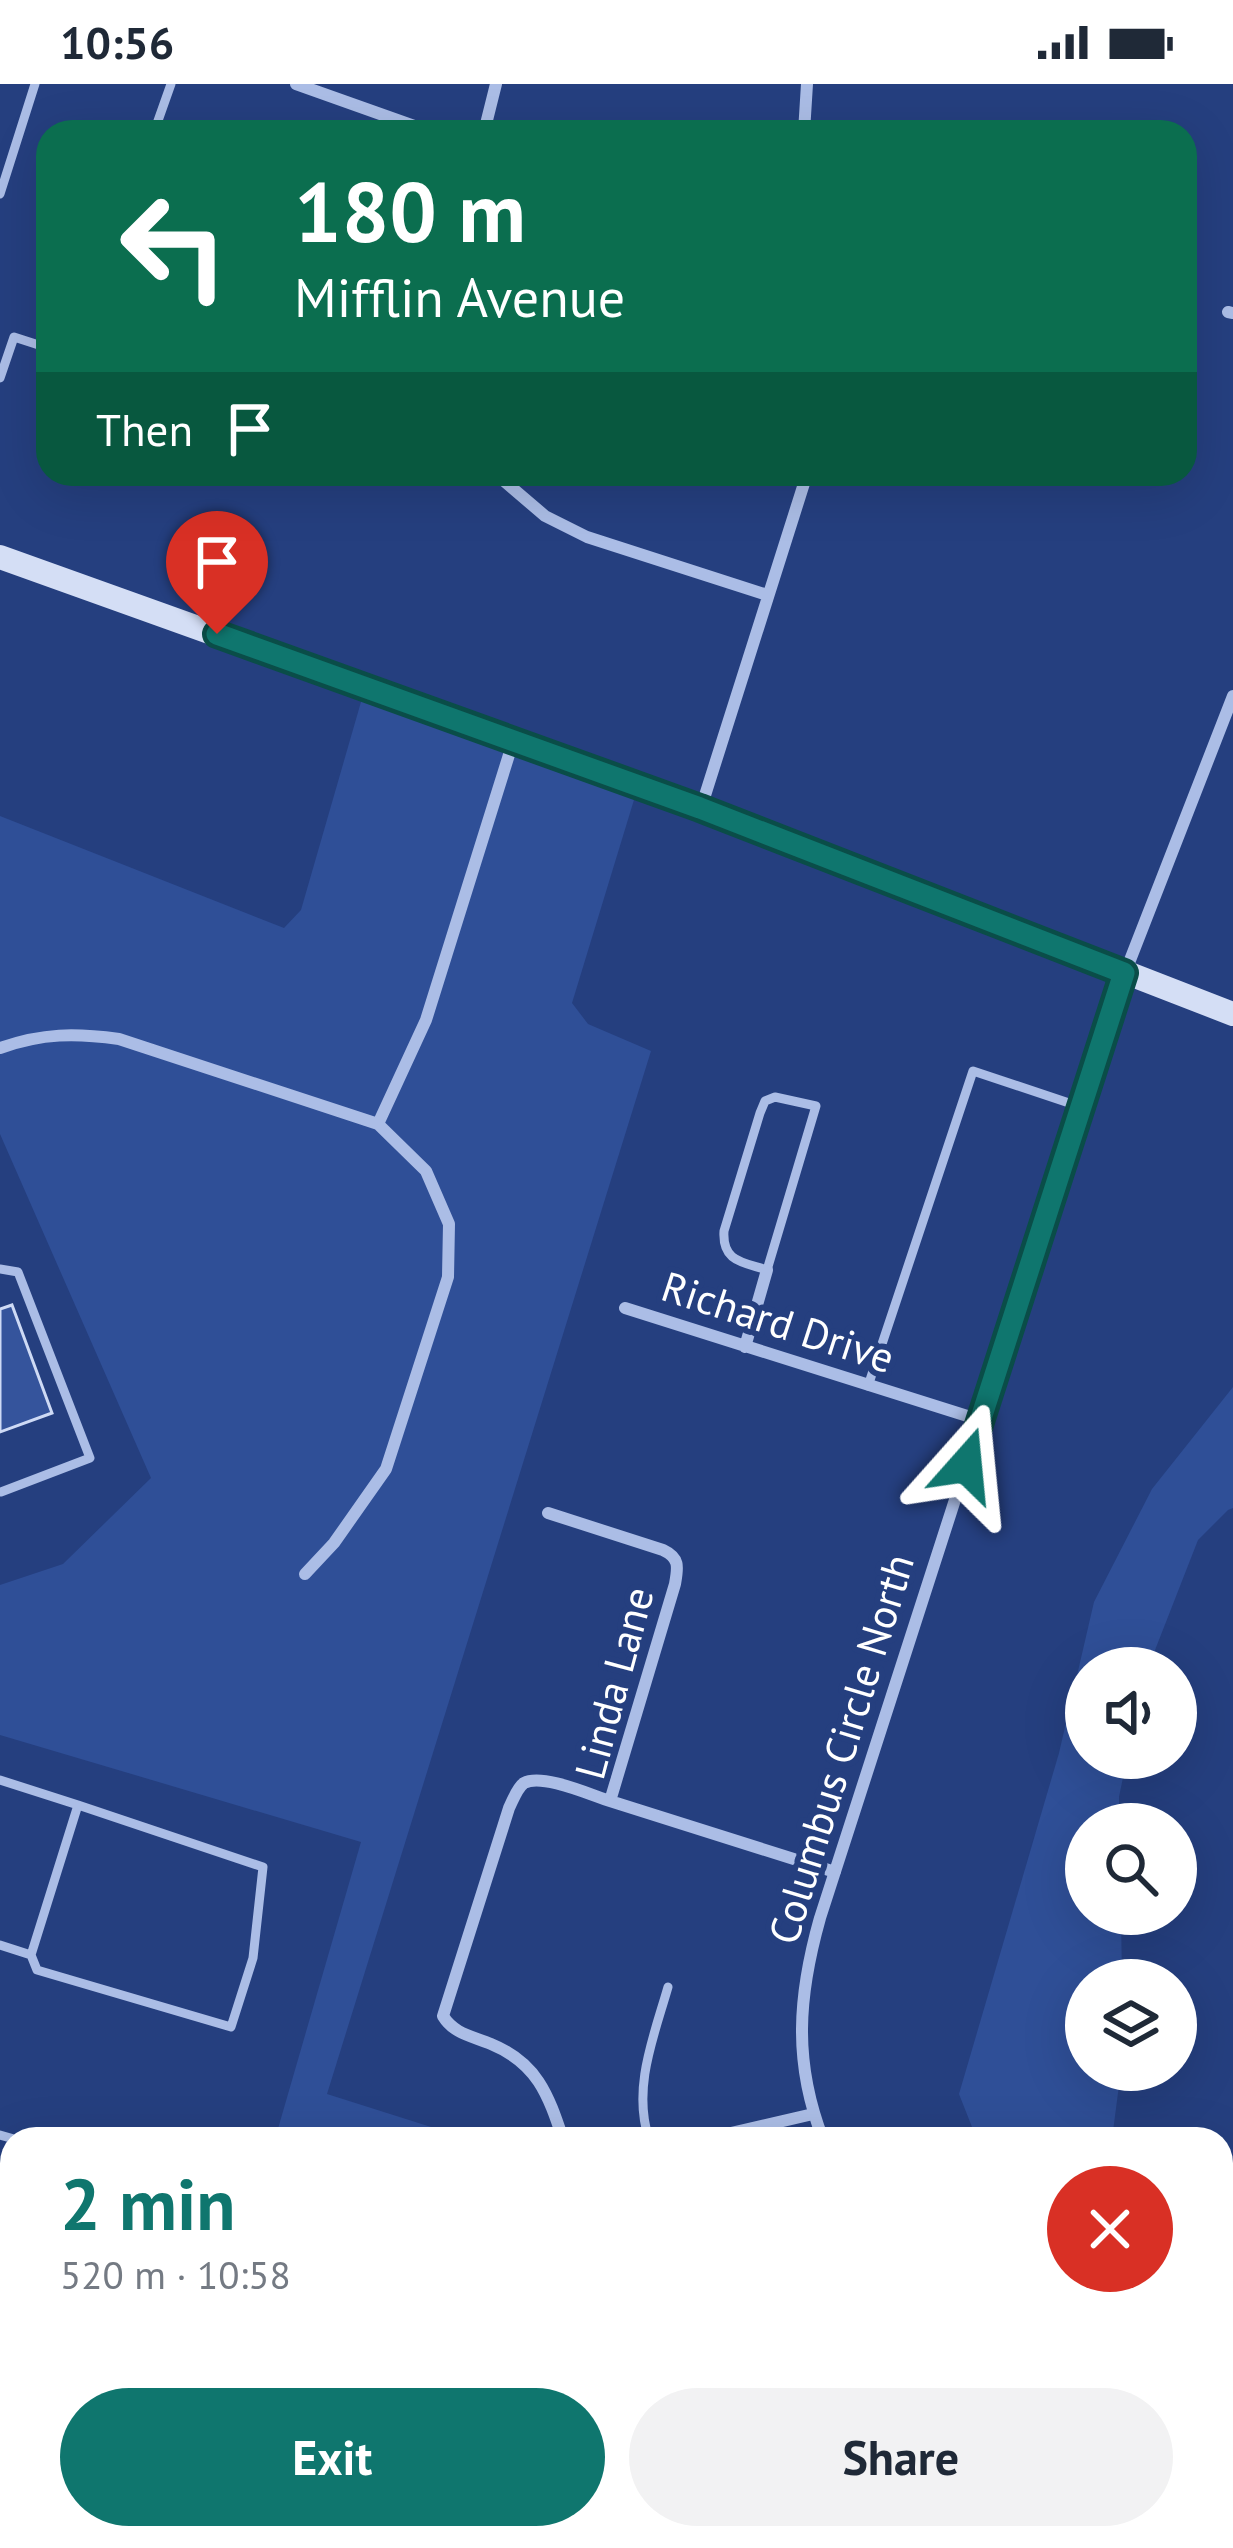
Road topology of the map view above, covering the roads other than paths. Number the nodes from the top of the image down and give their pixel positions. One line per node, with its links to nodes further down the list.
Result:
1 (35, 84): 11 (lane)
2 (171, 84): 7 (lane)
3 (296, 84): 6 (street)
4 (496, 84): 9 (street)
5 (807, 84): 10 (street)
6 (313, 87): 8 (street)
7 (158, 120)
8 (400, 120)
9 (487, 120)
10 (805, 120)
11 (0, 194)
12 (36, 344): 13 (lane)
13 (0, 378)
14 (510, 486): 17 (street)
15 (803, 486): 17 (street)
16 (0, 557): 19 (street)
17 (767, 596): 20 (street)
18 (1233, 696): 21 (street, Columbus Circle North)
19 (513, 740): 20 (street); 25 (street)
20 (700, 808): 21 (street)
21 (1124, 973): 22 (street); 24 (street, Columbus Circle North)
22 (1233, 1014)
23 (0, 1048): 25 (street)
24 (1081, 1107): 30 (lane); 31 (street, Columbus Circle North)
25 (378, 1124): 34 (street)
26 (0, 1269): 32 (lane)
27 (767, 1270): 27 (lane); 29 (street)
28 (625, 1308): 29 (street, Richard Drive)
29 (745, 1347): 30 (street, Richard Drive)
30 (868, 1386): 31 (street, Richard Drive)
31 (980, 1420): 38 (street, Columbus Circle North)
32 (1, 1492)
33 (548, 1513): 36 (street, Linda Lane)
34 (305, 1574)
35 (0, 1780): 37 (lane)
36 (610, 1801): 38 (street, Linda Lane); 43 (street)
37 (78, 1805): 40 (lane); 40 (lane)
38 (835, 1872): 42 (street, Columbus Circle North)
39 (0, 1945): 40 (lane)
40 (32, 1955)
41 (668, 1987): 44 (lane)
42 (813, 2114): 45 (street); 46 (street, Columbus Circle North)
43 (557, 2127)
44 (645, 2127)
45 (757, 2127)
46 (818, 2127)

